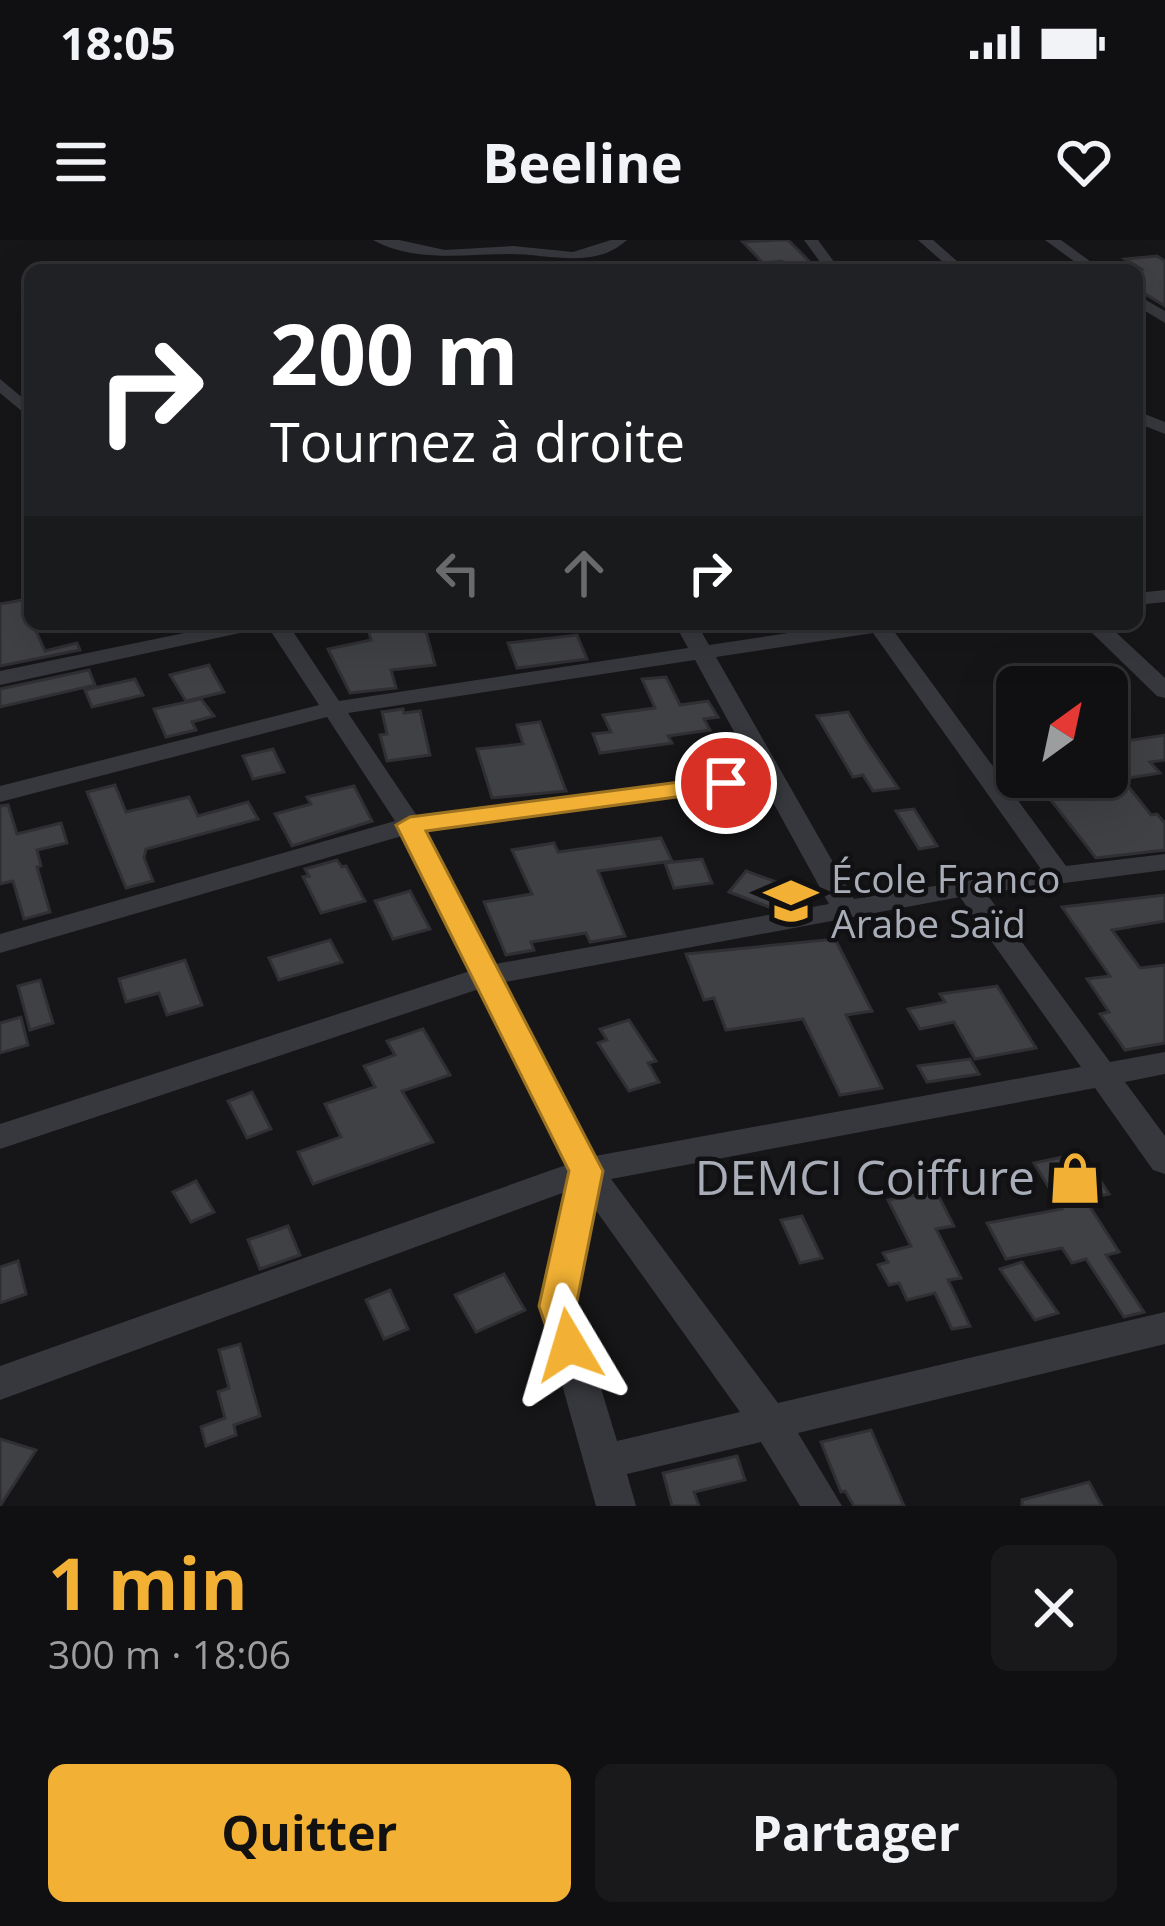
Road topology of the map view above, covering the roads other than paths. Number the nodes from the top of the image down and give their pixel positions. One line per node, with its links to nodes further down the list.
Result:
1 (380, 240): 5 (street)
2 (620, 240): 5 (street)
3 (925, 240): 6 (street)
4 (1052, 240): 7 (street)
5 (576, 263)
6 (953, 264)
7 (1086, 264)
8 (0, 384): 9 (street)
9 (24, 407)
10 (193, 630): 17 (street)
11 (281, 630): 19 (street)
12 (689, 630): 16 (street)
13 (844, 630): 16 (street)
14 (882, 630): 24 (street)
15 (1100, 630): 18 (street)
16 (701, 651): 19 (street); 20 (street)
17 (0, 678)
18 (1165, 691)
19 (331, 709): 21 (street); 22 (street)
20 (772, 777): 22 (street); 26 (street)
21 (0, 794)
22 (410, 825): 27 (street); 28 (street)
23 (1165, 862): 24 (street)
24 (1059, 875): 25 (street)
25 (967, 887): 26 (street); 30 (street)
26 (846, 910): 28 (street)
27 (0, 944)
28 (486, 976): 31 (street); 33 (street)
29 (1165, 1063): 30 (street)
30 (1106, 1074): 32 (street); 33 (street)
31 (0, 1137)
32 (1165, 1161)
33 (586, 1171): 35 (street); 36 (street); 37 (street)
34 (1165, 1328): 36 (street)
35 (0, 1383)
36 (770, 1422): 37 (street); 39 (street)
37 (603, 1462): 38 (street)
38 (616, 1506)
39 (822, 1506)

